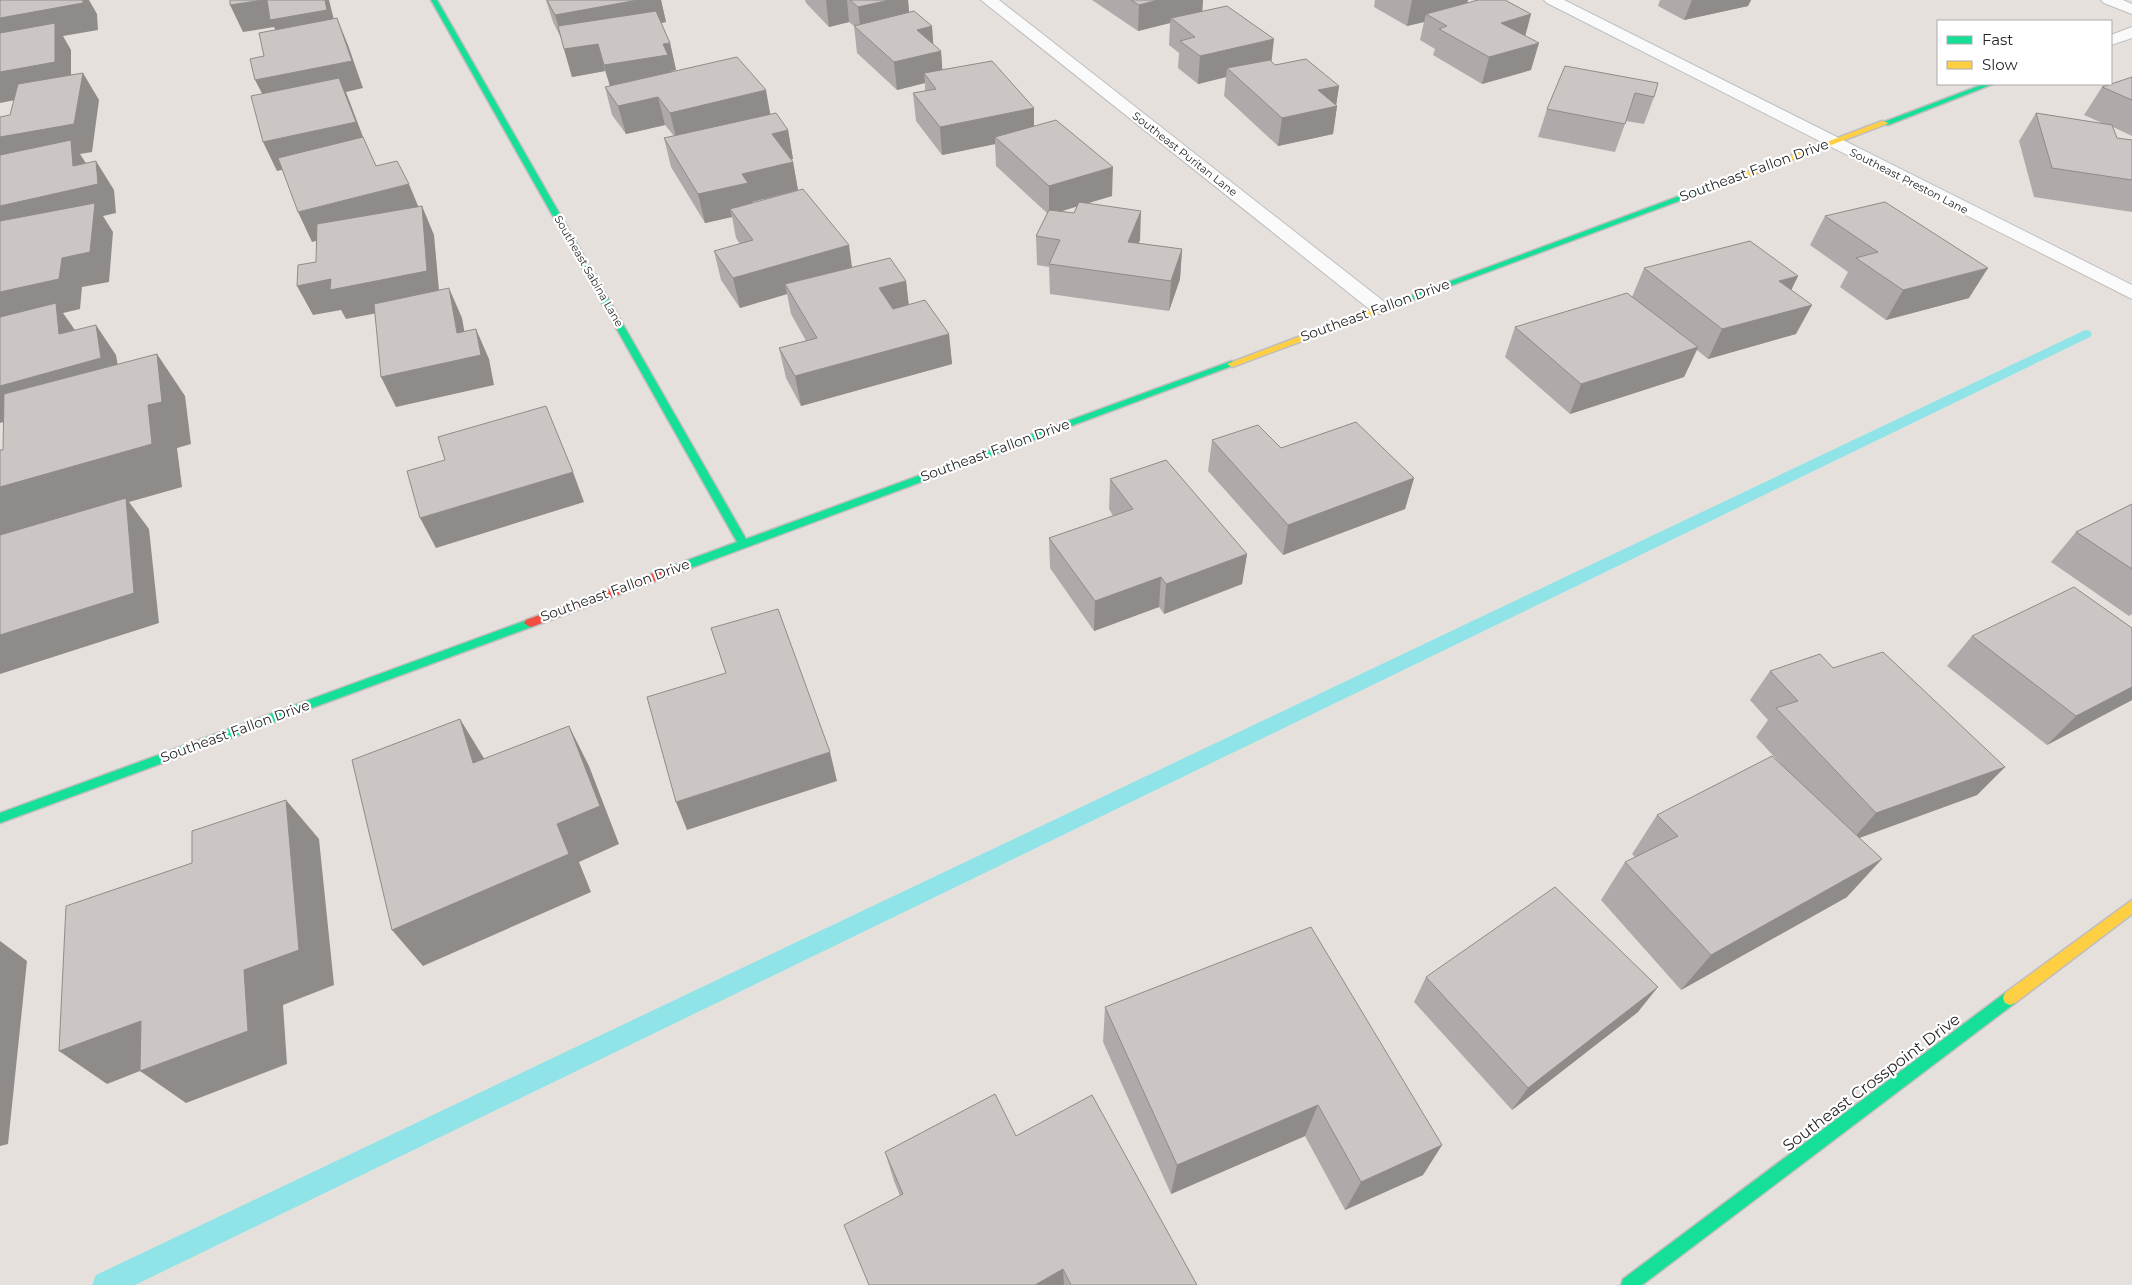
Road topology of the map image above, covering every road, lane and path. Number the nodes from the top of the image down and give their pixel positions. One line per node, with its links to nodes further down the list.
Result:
1 (434, 0): 12 (street, Southeast Sabina Lane)
2 (989, 0): 11 (street, Southeast Puritan Lane)
3 (1552, 0): 9 (street, Southeast Preston Lane)
4 (2109, 0): 5 (street)
5 (2132, 8)
6 (2132, 32): 7 (street)
7 (2112, 40)
8 (1987, 85): 9 (street, Southeast Fallon Drive)
9 (1831, 141): 10 (street, Southeast Preston Lane); 11 (street, Southeast Fallon Drive)
10 (2132, 293)
11 (1380, 308): 12 (street, Southeast Fallon Drive)
12 (744, 543): 13 (street, Southeast Fallon Drive)
13 (0, 818)
14 (2132, 906): 15 (street, Southeast Crosspoint Drive)
15 (1629, 1285)

